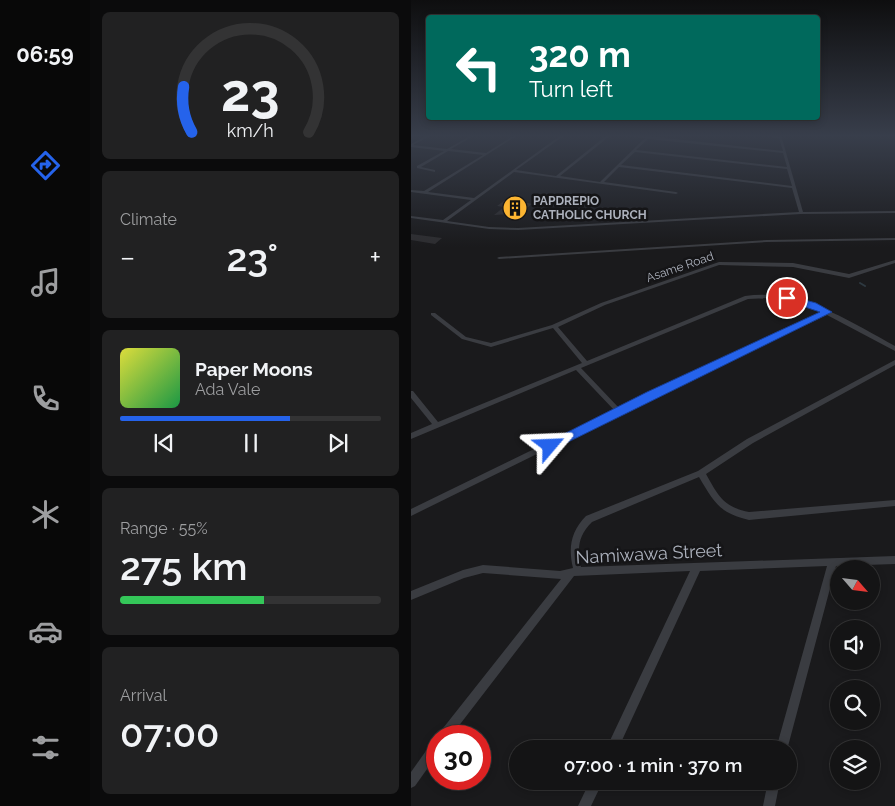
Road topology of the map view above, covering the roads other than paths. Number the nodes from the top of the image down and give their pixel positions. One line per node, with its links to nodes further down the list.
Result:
1 (457, 173): 12 (street)
2 (510, 173): 14 (street)
3 (524, 173): 8 (street)
4 (562, 173): 8 (street)
5 (613, 173): 9 (street)
6 (675, 173): 10 (street)
7 (790, 173): 10 (street)
8 (557, 177): 9 (street)
9 (602, 182): 13 (street)
10 (794, 187): 16 (street)
11 (411, 191): 12 (street)
12 (425, 193): 14 (street)
13 (676, 193)
14 (473, 199): 18 (street)
15 (895, 212): 16 (street)
16 (801, 214): 18 (street)
17 (411, 217): 18 (street)
18 (443, 222)
19 (895, 239): 20 (street)
20 (499, 258)
21 (895, 261): 24 (street, Asame Road)
22 (828, 312): 25 (street); 26 (street); 30 (street)
23 (433, 314): 24 (street, Asame Road)
24 (555, 326): 26 (street)
25 (895, 349)
26 (585, 363): 28 (street)
27 (894, 363): 33 (street)
28 (577, 367): 30 (street); 31 (street)
29 (411, 393): 31 (street)
30 (619, 412): 35 (street)
31 (437, 425): 32 (street)
32 (411, 436)
33 (701, 473): 34 (street); 41 (street)
34 (895, 503)
35 (411, 513)
36 (895, 560): 37 (street, Namiwawa Street)
37 (880, 561)
38 (830, 564): 39 (street, Namiwawa Street)
39 (697, 567): 41 (street, Namiwawa Street); 44 (street)
40 (830, 568): 45 (street)
41 (575, 572): 42 (street, Namiwawa Street); 43 (street)
42 (411, 596)
43 (453, 725)
44 (617, 740)
45 (784, 740)
46 (426, 761): 47 (street)
47 (411, 782)
48 (592, 790): 50 (street)
49 (772, 790): 51 (street)
50 (584, 806)
51 (769, 806)

